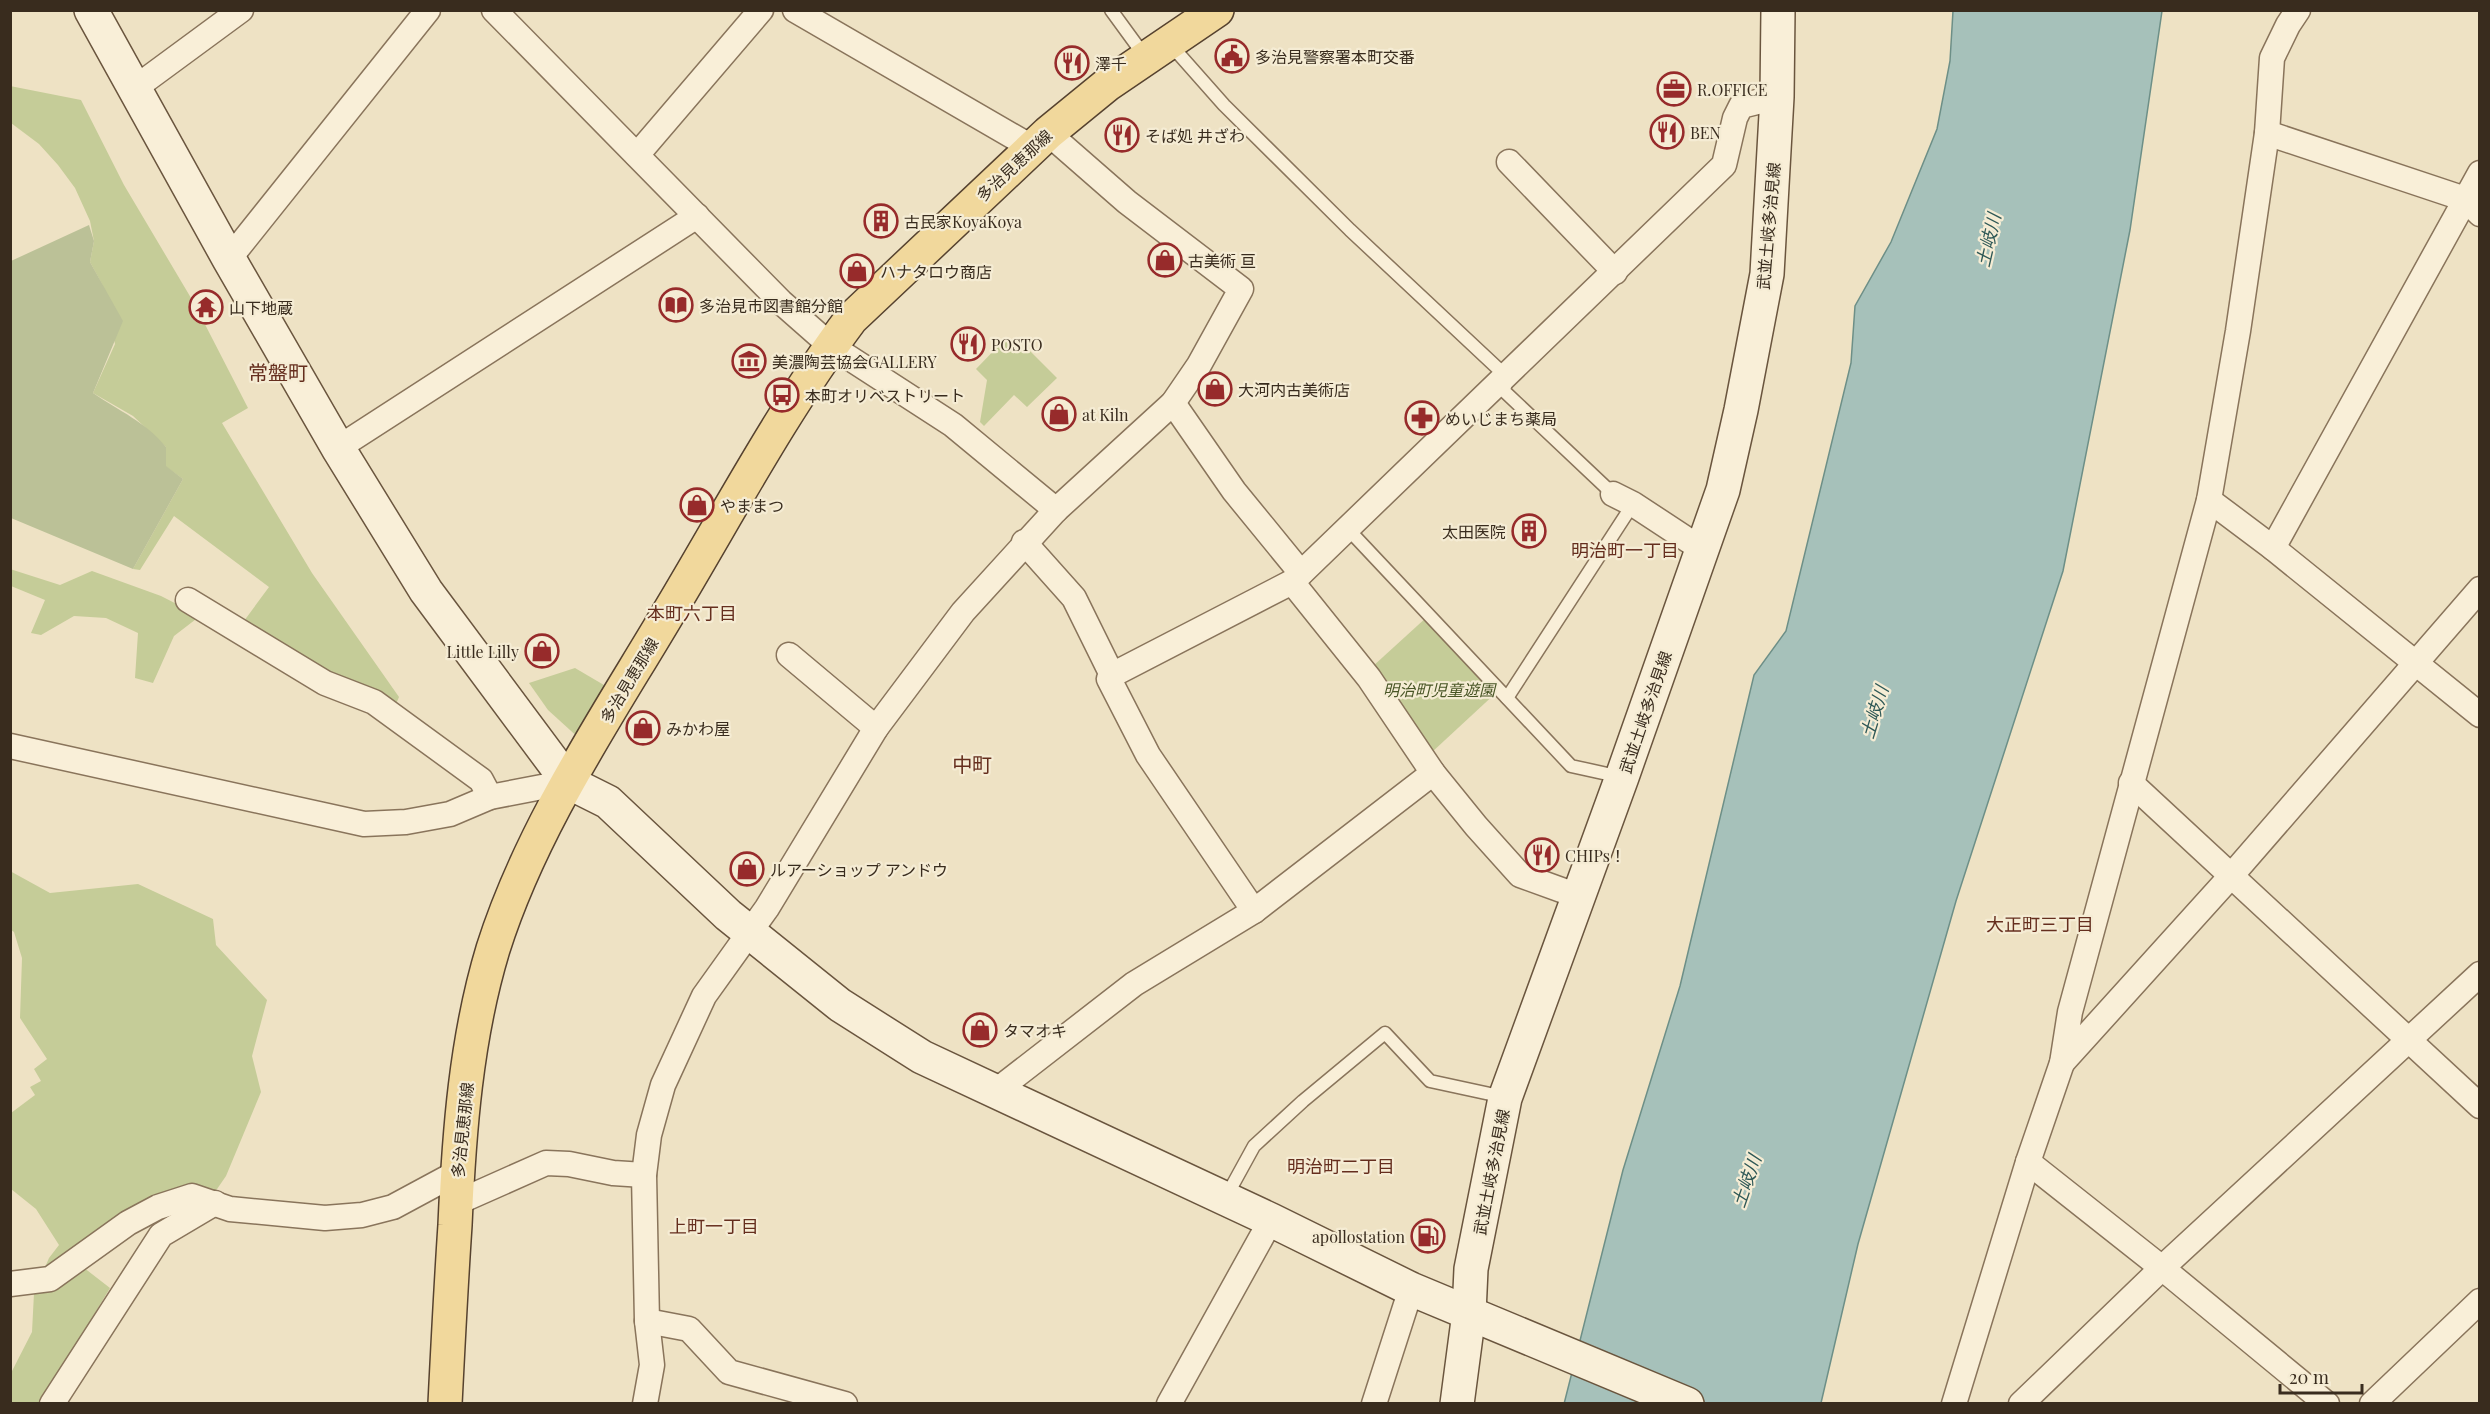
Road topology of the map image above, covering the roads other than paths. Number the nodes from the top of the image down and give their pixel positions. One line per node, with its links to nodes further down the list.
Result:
1 (91, 10): 12 (street)
2 (241, 10): 12 (street)
3 (428, 10): 21 (street)
4 (494, 10): 16 (street)
5 (761, 10): 16 (street)
6 (795, 10): 15 (street)
7 (1111, 10): 11 (lane)
8 (1217, 10): 11 (main road, 多治見恵那線)
9 (1778, 10): 13 (street, 武並土岐多治見線)
10 (2289, 15): 14 (street)
11 (1158, 51): 15 (main road, 多治見恵那線); 24 (lane)
12 (135, 88): 21 (street)
13 (1777, 97): 22 (street); 33 (street, 武並土岐多治見線)
14 (2267, 133): 19 (street); 28 (street)
15 (1041, 140): 23 (main road, 多治見恵那線); 25 (street)
16 (637, 155): 20 (street)
17 (1509, 162): 22 (street)
18 (2480, 172): 19 (street)
19 (2472, 207): 32 (street)
20 (696, 216): 23 (street); 26 (street)
21 (229, 259): 26 (street)
22 (1616, 272): 24 (street)
23 (831, 346): 29 (street); 46 (main road, 多治見恵那線)
24 (1507, 377): 27 (lane); 30 (street)
25 (1173, 403): 29 (street); 34 (street)
26 (338, 448): 46 (street)
27 (1623, 499): 33 (street); 40 (lane)
28 (2209, 500): 32 (street); 47 (street)
29 (1056, 510): 31 (street)
30 (1347, 528): 34 (street); 40 (lane)
31 (1024, 542): 39 (street); 42 (street)
32 (2272, 548): 38 (street)
33 (1703, 550): 45 (street, 武並土岐多治見線)
34 (1297, 578): 39 (street); 44 (street)
35 (2480, 589): 38 (street)
36 (188, 600): 48 (street)
37 (789, 655): 42 (street)
38 (2415, 663): 41 (street); 49 (street)
39 (1112, 675): 51 (street)
40 (1507, 698): 45 (lane)
41 (2480, 715)
42 (876, 728): 52 (street)
43 (10, 746): 48 (street)
44 (1433, 773): 50 (street); 51 (street)
45 (1622, 777): 50 (street, 武並土岐多治見線)
46 (568, 782): 48 (street); 52 (street); 61 (main road, 多治見恵那線)
47 (2131, 783): 49 (street); 55 (street)
48 (490, 797)
49 (2232, 876): 54 (street); 55 (street)
50 (1578, 896): 57 (street, 武並土岐多治見線)
51 (1254, 911): 56 (street)
52 (751, 932): 56 (street); 60 (street)
53 (2480, 974): 54 (street)
54 (2409, 1040): 58 (street); 65 (street)
55 (2062, 1063): 59 (street)
56 (996, 1091): 62 (street)
57 (1505, 1098): 62 (lane); 69 (street, 武並土岐多治見線)
58 (2480, 1106)
59 (2028, 1162): 65 (street); 79 (street)
60 (645, 1175): 61 (street); 70 (street)
61 (457, 1188): 63 (street); 72 (main road, 多治見恵那線)
62 (1226, 1198): 64 (street)
63 (215, 1203): 66 (street); 71 (street)
64 (1271, 1220): 67 (street); 75 (street)
65 (2162, 1268): 80 (street); 81 (street)
66 (10, 1284)
67 (1411, 1289): 69 (street); 76 (street)
68 (2480, 1301): 82 (street)
69 (1479, 1318): 77 (street, 武並土岐多治見線); 78 (street)
70 (647, 1321): 73 (street); 74 (street)
71 (52, 1404)
72 (445, 1404)
73 (645, 1404)
74 (845, 1404)
75 (1169, 1404)
76 (1374, 1404)
77 (1456, 1404)
78 (1687, 1404)
79 (1954, 1404)
80 (2021, 1404)
81 (2327, 1404)
82 (2372, 1404)

